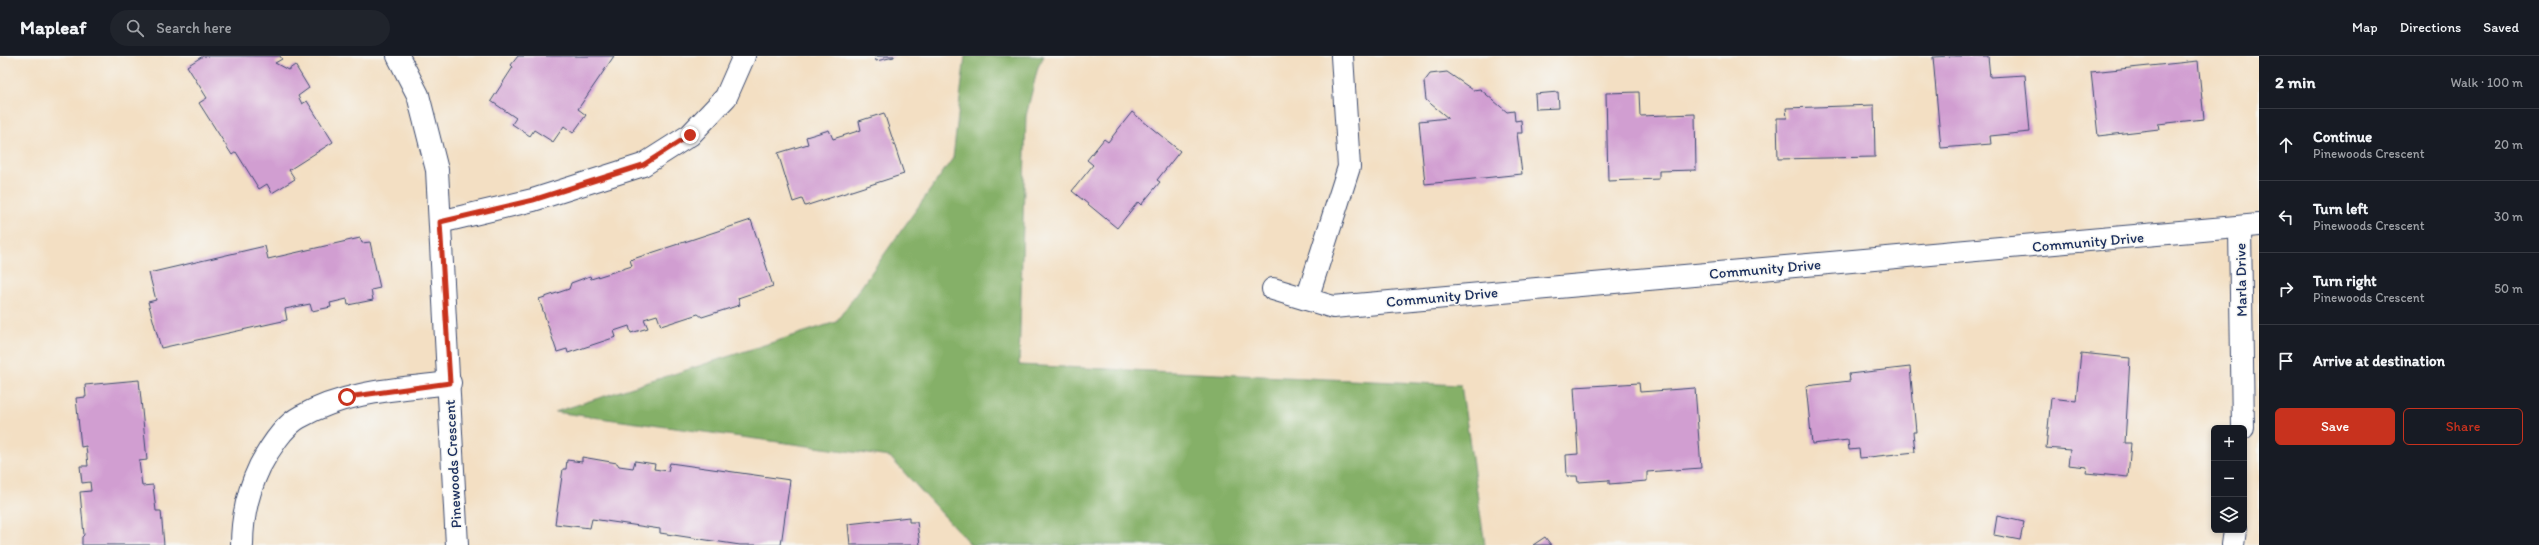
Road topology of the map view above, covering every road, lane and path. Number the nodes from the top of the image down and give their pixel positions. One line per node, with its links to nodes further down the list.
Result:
1 (398, 56): 4 (street, Pinewoods Crescent)
2 (744, 56): 4 (street)
3 (1342, 56): 7 (street)
4 (440, 222): 8 (street, Pinewoods Crescent)
5 (2250, 227): 7 (street, Community Drive); 9 (street, Marla Drive)
6 (1273, 289): 7 (street, Community Drive)
7 (1307, 299)
8 (450, 383): 11 (street, Pinewoods Crescent); 12 (street, Pinewoods Crescent)
9 (2243, 425)
10 (2235, 533): 13 (street)
11 (242, 545)
12 (457, 545)
13 (2233, 545)

